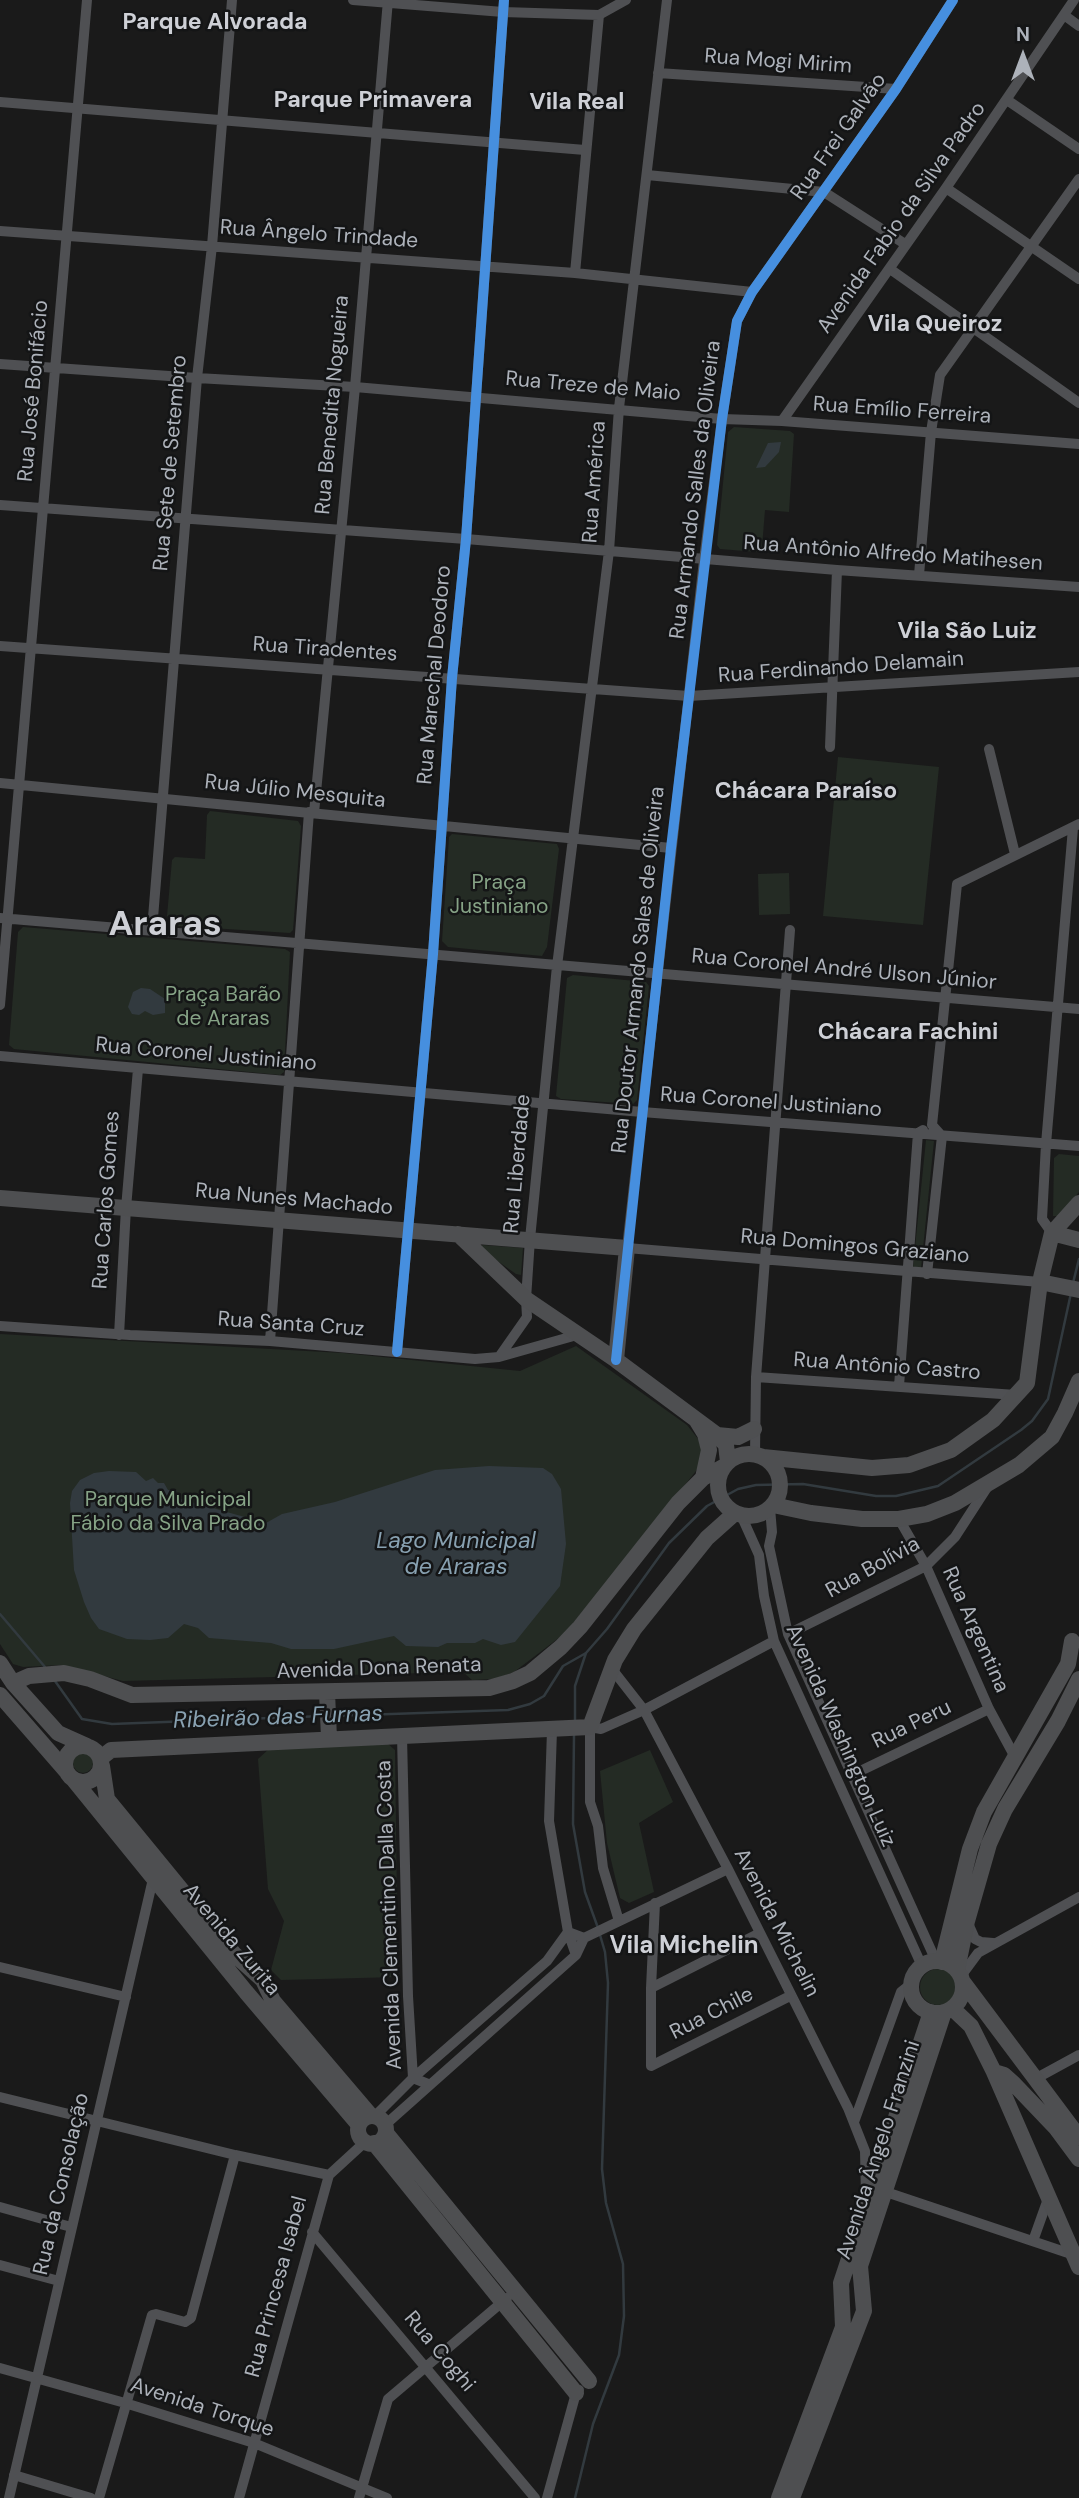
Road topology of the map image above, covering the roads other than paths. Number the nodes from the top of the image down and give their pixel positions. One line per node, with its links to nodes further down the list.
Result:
1 (86, 0): 17 (street, Rua José Bonifácio)
2 (232, 0): 18 (street, Rua Sete de Setembro)
3 (353, 0): 8 (street)
4 (626, 0): 10 (street)
5 (667, 0): 13 (street, Rua América)
6 (953, 0): 14 (street, Rua Frei Galvão)
7 (1074, 0): 11 (street, Avenida Fabio da Silva Padro)
8 (388, 2): 9 (street); 19 (street, Rua Benedita Nogueira)
9 (504, 6): 10 (street); 20 (street, Rua Marechal Deodoro)
10 (599, 15): 22 (street)
11 (1064, 15): 12 (street); 15 (street, Avenida Fabio da Silva Padro)
12 (1079, 26)
13 (658, 73): 14 (street, Rua Mogi Mirim); 23 (street, Rua América)
14 (896, 89): 26 (street, Rua Frei Galvão)
15 (1007, 100): 21 (street); 25 (street, Avenida Fabio da Silva Padro)
16 (0, 102): 17 (street)
17 (76, 110): 18 (street); 28 (street, Rua José Bonifácio)
18 (221, 121): 19 (street); 30 (street, Rua Sete de Setembro)
19 (376, 134): 20 (street); 32 (street, Rua Benedita Nogueira)
20 (496, 142): 22 (street); 33 (street, Rua Marechal Deodoro)
21 (1079, 149)
22 (585, 150): 35 (street)
23 (647, 175): 26 (street); 36 (street, Rua América)
24 (1079, 179): 31 (street)
25 (946, 188): 29 (street, Avenida Fabio da Silva Padro); 31 (street)
26 (824, 192): 29 (street); 38 (street, Rua Frei Galvão)
27 (0, 231): 28 (street, Rua Ângelo Trindade)
28 (67, 236): 30 (street, Rua Ângelo Trindade); 41 (street, Rua José Bonifácio)
29 (905, 244): 34 (street, Avenida Fabio da Silva Padro)
30 (212, 246): 32 (street, Rua Ângelo Trindade); 42 (street, Rua Sete de Setembro)
31 (1032, 246): 37 (street); 39 (street)
32 (366, 257): 33 (street, Rua Ângelo Trindade); 43 (street, Rua Benedita Nogueira)
33 (485, 266): 35 (street, Rua Ângelo Trindade); 44 (street, Rua Marechal Deodoro)
34 (890, 269): 39 (street); 48 (street, Avenida Fabio da Silva Padro)
35 (575, 273): 36 (street, Rua Ângelo Trindade)
36 (634, 278): 38 (street, Rua Ângelo Trindade); 46 (street, Rua América)
37 (1079, 279)
38 (752, 292): 47 (street, Rua Armando Salles da Oliveira)
39 (973, 328): 45 (street); 49 (street)
40 (0, 364): 41 (street, Rua Treze de Maio)
41 (55, 369): 42 (street, Rua Treze de Maio); 52 (street, Rua José Bonifácio)
42 (197, 379): 43 (street, Rua Treze de Maio); 53 (street, Rua Sete de Setembro)
43 (355, 387): 44 (street, Rua Treze de Maio); 54 (street, Rua Benedita Nogueira)
44 (475, 396): 46 (street, Rua Treze de Maio); 55 (street, Rua Marechal Deodoro)
45 (1079, 403)
46 (619, 408): 47 (street, Rua Treze de Maio); 56 (street, Rua América)
47 (722, 419): 48 (street, Rua Emílio Ferreira); 57 (street, Rua Armando Salles da Oliveira)
48 (782, 421): 49 (street, Rua Emílio Ferreira)
49 (931, 432): 50 (street, Rua Emílio Ferreira); 59 (street)
50 (1079, 444)
51 (0, 505): 52 (street, Rua Antônio Alfredo Matihesen)
52 (43, 509): 53 (street, Rua Antônio Alfredo Matihesen); 62 (street, Rua José Bonifácio)
53 (185, 520): 54 (street, Rua Antônio Alfredo Matihesen); 63 (street, Rua Sete de Setembro)
54 (341, 531): 55 (street, Rua Antônio Alfredo Matihesen); 64 (street, Rua Benedita Nogueira)
55 (466, 539): 56 (street, Rua Antônio Alfredo Matihesen); 66 (street, Rua Marechal Deodoro)
56 (609, 551): 57 (street, Rua Antônio Alfredo Matihesen); 68 (street, Rua América)
57 (704, 560): 58 (street, Rua Antônio Alfredo Matihesen); 69 (street, Rua Armando Salles da Oliveira)
58 (837, 570): 59 (street, Rua Antônio Alfredo Matihesen); 67 (street)
59 (919, 575): 60 (street, Rua Antônio Alfredo Matihesen)
60 (1079, 587)
61 (0, 646): 62 (street, Rua Tiradentes)
62 (31, 648): 63 (street, Rua Tiradentes); 73 (street, Rua José Bonifácio)
63 (173, 658): 64 (street, Rua Tiradentes); 74 (street, Rua Sete de Setembro)
64 (327, 670): 66 (street, Rua Tiradentes); 75 (street, Rua Benedita Nogueira)
65 (1079, 672): 67 (street, Rua Ferdinando Delamain)
66 (452, 678): 68 (street, Rua Tiradentes); 76 (street, Rua Marechal Deodoro)
67 (832, 688): 69 (street, Rua Ferdinando Delamain); 70 (street)
68 (592, 691): 69 (street, Rua Tiradentes); 78 (street, Rua América)
69 (689, 696): 79 (street, Rua Doutor Armando Sales de Oliveira)
70 (830, 747)
71 (989, 749): 80 (street)
72 (0, 783): 73 (street, Rua Júlio Mesquita)
73 (19, 785): 74 (street, Rua Júlio Mesquita); 81 (street, Rua José Bonifácio)
74 (162, 799): 75 (street, Rua Júlio Mesquita); 82 (street, Rua Sete de Setembro)
75 (312, 813): 76 (street, Rua Júlio Mesquita); 84 (street, Rua Benedita Nogueira)
76 (442, 826): 78 (street, Rua Júlio Mesquita); 85 (street, Rua Marechal Deodoro)
77 (1076, 826): 80 (street); 91 (street)
78 (572, 837): 79 (street, Rua Júlio Mesquita); 86 (street, Rua América)
79 (671, 848): 87 (street, Rua Doutor Armando Sales de Oliveira)
80 (1015, 854): 89 (street)
81 (4, 919): 82 (street, Rua Coronel André Ulson Júnior); 90 (street, Rua José Bonifácio)
82 (152, 930): 84 (street, Rua Coronel André Ulson Júnior)
83 (790, 930): 88 (street)
84 (301, 943): 85 (street, Rua Coronel André Ulson Júnior); 95 (street, Rua Benedita Nogueira)
85 (433, 954): 86 (street, Rua Coronel André Ulson Júnior); 96 (street, Rua Marechal Deodoro)
86 (557, 966): 87 (street, Rua Coronel André Ulson Júnior); 97 (street, Rua Liberdade)
87 (658, 975): 88 (street, Rua Coronel André Ulson Júnior); 98 (street, Rua Doutor Armando Sales de Oliveira)
88 (786, 986): 89 (street, Rua Coronel André Ulson Júnior); 99 (street)
89 (944, 996): 91 (street, Rua Coronel André Ulson Júnior); 100 (street)
90 (0, 1005)
91 (1057, 1007): 92 (street, Rua Coronel André Ulson Júnior); 103 (street)
92 (1079, 1009)
93 (0, 1056): 94 (street, Rua Coronel Justiniano)
94 (138, 1069): 95 (street, Rua Coronel Justiniano); 107 (street, Rua Carlos Gomes)
95 (290, 1082): 96 (street, Rua Coronel Justiniano); 108 (street, Rua Benedita Nogueira)
96 (419, 1093): 97 (street, Rua Coronel Justiniano); 109 (street, Rua Marechal Deodoro)
97 (542, 1103): 98 (street, Rua Coronel Justiniano); 112 (street, Rua Liberdade)
98 (642, 1112): 99 (street, Rua Coronel Justiniano); 114 (street, Rua Doutor Armando Sales de Oliveira)
99 (775, 1123): 101 (street, Rua Coronel Justiniano); 115 (street)
100 (932, 1125): 101 (street); 102 (street)
101 (918, 1133): 102 (street, Rua Coronel Justiniano); 116 (street)
102 (942, 1136): 103 (street, Rua Coronel Justiniano); 117 (street)
103 (1046, 1144): 104 (street, Rua Coronel Justiniano); 110 (street)
104 (1079, 1146)
105 (0, 1198): 107 (main road, Rua Nunes Machado)
106 (1079, 1203): 110 (main road)
107 (126, 1208): 108 (main road, Rua Nunes Machado); 122 (street, Rua Carlos Gomes)
108 (278, 1218): 109 (main road, Rua Nunes Machado); 124 (street, Rua Benedita Nogueira)
109 (409, 1231): 111 (main road, Rua Nunes Machado); 125 (street, Rua Marechal Deodoro)
110 (1052, 1233): 113 (main road); 118 (main road)
111 (458, 1234): 112 (main road, Rua Nunes Machado); 120 (main road)
112 (530, 1239): 114 (main road, Rua Nunes Machado); 120 (street, Rua Liberdade)
113 (1079, 1240)
114 (627, 1248): 115 (street, Rua Domingos Graziano); 127 (main road)
115 (763, 1261): 116 (street, Rua Domingos Graziano); 128 (street)
116 (906, 1272): 117 (street, Rua Domingos Graziano); 130 (street)
117 (927, 1274): 118 (street, Rua Domingos Graziano)
118 (1040, 1282): 119 (main road, Rua Domingos Graziano); 131 (main road)
119 (1079, 1290)
120 (526, 1299): 123 (main road); 126 (street, Rua Liberdade)
121 (0, 1326): 122 (street, Rua Santa Cruz)
122 (119, 1335): 124 (street, Rua Santa Cruz)
123 (577, 1335): 126 (street, Rua Santa Cruz); 127 (main road)
124 (270, 1341): 125 (street, Rua Santa Cruz)
125 (397, 1352): 126 (street, Rua Santa Cruz)
126 (499, 1357)
127 (616, 1360): 132 (main road)
128 (756, 1377): 130 (street, Rua Antônio Castro); 133 (street)
129 (1079, 1381): 138 (main road)
130 (899, 1386): 131 (street, Rua Antônio Castro)
131 (1016, 1395): 135 (main road)
132 (696, 1419): 134 (main road); 137 (main road)
133 (754, 1429): 134 (main road); 135 (street)
134 (718, 1435): 136 (main road)
135 (759, 1455): 136 (main road); 139 (main road)
136 (726, 1464): 137 (main road, Avenida Dona Renata); 140 (main road)
137 (703, 1478): 153 (main road, Avenida Dona Renata)
138 (988, 1485): 141 (main road); 142 (street, Rua Bolívia)
139 (774, 1503): 140 (main road); 141 (main road); 144 (street, Avenida Washington Luiz)
140 (734, 1511): 145 (street, Avenida Washington Luiz); 149 (main road)
141 (899, 1519): 142 (street, Rua Argentina)
142 (926, 1566): 144 (street, Rua Bolívia); 154 (street, Rua Argentina)
143 (1079, 1625): 146 (main road)
144 (788, 1634): 163 (street, Avenida Washington Luiz)
145 (774, 1641): 155 (street); 176 (street, Avenida Washington Luiz)
146 (1072, 1641): 147 (main road); 161 (main road)
147 (1079, 1657)
148 (0, 1663): 151 (main road)
149 (612, 1669): 155 (street, Avenida Michelin); 156 (main road)
150 (1079, 1679): 170 (main road)
151 (13, 1683): 153 (main road, Avenida Dona Renata); 160 (main road)
152 (0, 1695): 164 (main road, Avenida Zurita)
153 (327, 1699): 158 (main road)
154 (989, 1709): 161 (street, Rua Argentina); 163 (street, Rua Peru)
155 (644, 1710): 156 (street); 165 (street, Avenida Michelin)
156 (590, 1727): 157 (main road); 169 (street)
157 (552, 1730): 159 (main road); 171 (street)
158 (329, 1733): 159 (main road); 162 (main road)
159 (402, 1735): 189 (street, Avenida Clementino Dalla Costa)
160 (87, 1746): 162 (main road); 164 (main road)
161 (1015, 1756): 176 (main road)
162 (104, 1758): 164 (main road); 179 (main road, Avenida Zurita)
163 (852, 1775): 176 (street, Avenida Washington Luiz)
164 (70, 1776): 166 (main road, Avenida Zurita)
165 (728, 1869): 168 (street); 172 (street, Avenida Michelin)
166 (153, 1879): 182 (main road, Avenida Zurita); 184 (street, Rua da Consolação)
167 (1079, 1897): 174 (street)
168 (655, 1903): 169 (street); 181 (street)
169 (619, 1921): 173 (street)
170 (967, 1922): 174 (street); 178 (main road)
171 (568, 1933): 173 (street); 175 (street); 189 (street)
172 (760, 1933): 181 (street); 183 (street, Avenida Michelin)
173 (584, 1938): 175 (street)
174 (993, 1943): 178 (street)
175 (576, 1955): 190 (street)
176 (933, 1963): 178 (main road); 180 (main road)
177 (0, 1967): 184 (street)
178 (960, 1976): 185 (main road); 187 (main road)
179 (263, 1980): 182 (main road); 194 (main road, Avenida Zurita)
180 (911, 1984): 185 (main road); 193 (street)
181 (651, 1988): 183 (street, Rua Chile)
182 (246, 1992): 194 (main road, Avenida Zurita)
183 (790, 1996): 193 (street, Avenida Michelin)
184 (126, 1997): 192 (street, Rua da Consolação)
185 (943, 2011): 188 (main road); 199 (main road, Avenida Ângelo Franzini); 202 (main road, Avenida Ângelo Franzini)
186 (1079, 2055): 187 (street)
187 (1030, 2074): 188 (main road); 195 (main road)
188 (1004, 2077): 197 (main road); 200 (main road)
189 (414, 2078): 190 (street, Avenida Clementino Dalla Costa); 194 (street)
190 (428, 2084): 194 (street)
191 (0, 2097): 192 (street)
192 (97, 2119): 196 (street); 203 (street, Rua da Consolação)
193 (854, 2122): 202 (street, Avenida Michelin)
194 (374, 2129): 198 (street, Rua Princesa Isabel); 209 (main road, Avenida Zurita)
195 (1079, 2137)
196 (235, 2155): 198 (street); 216 (street)
197 (1079, 2159)
198 (328, 2175): 204 (street, Rua Princesa Isabel)
199 (886, 2192): 205 (street); 211 (main road, Avenida Ângelo Franzini)
200 (1048, 2199): 205 (street); 206 (main road)
201 (0, 2207): 203 (street)
202 (866, 2207): 210 (main road, Avenida Ângelo Franzini)
203 (72, 2227): 208 (street, Rua da Consolação)
204 (312, 2232): 212 (street, Rua Coghi); 217 (street, Rua Princesa Isabel)
205 (1033, 2241): 206 (street)
206 (1076, 2261)
207 (0, 2265): 208 (street)
208 (59, 2281): 214 (street, Rua da Consolação)
209 (509, 2296): 212 (street); 215 (main road, Avenida Zurita); 215 (main road, Avenida Zurita)
210 (843, 2310): 211 (main road); 227 (main road, Avenida Ângelo Franzini)
211 (864, 2311): 228 (main road, Avenida Ângelo Franzini)
212 (426, 2366): 219 (street); 225 (street, Rua Coghi)
213 (0, 2368): 214 (street, Avenida Torque)
214 (37, 2378): 216 (street, Avenida Torque); 218 (street, Rua da Consolação)
215 (572, 2387): 226 (street)
216 (125, 2403): 217 (street, Avenida Torque); 222 (street)
217 (254, 2443): 219 (street, Avenida Torque); 223 (street, Rua Princesa Isabel)
218 (14, 2475): 220 (street, Rua da Consolação); 221 (street)
219 (360, 2492): 224 (street, Avenida Torque)
220 (9, 2498)
221 (91, 2498)
222 (99, 2498)
223 (239, 2498)
224 (387, 2498)
225 (535, 2498)
226 (547, 2498)
227 (779, 2498)
228 (792, 2498)

